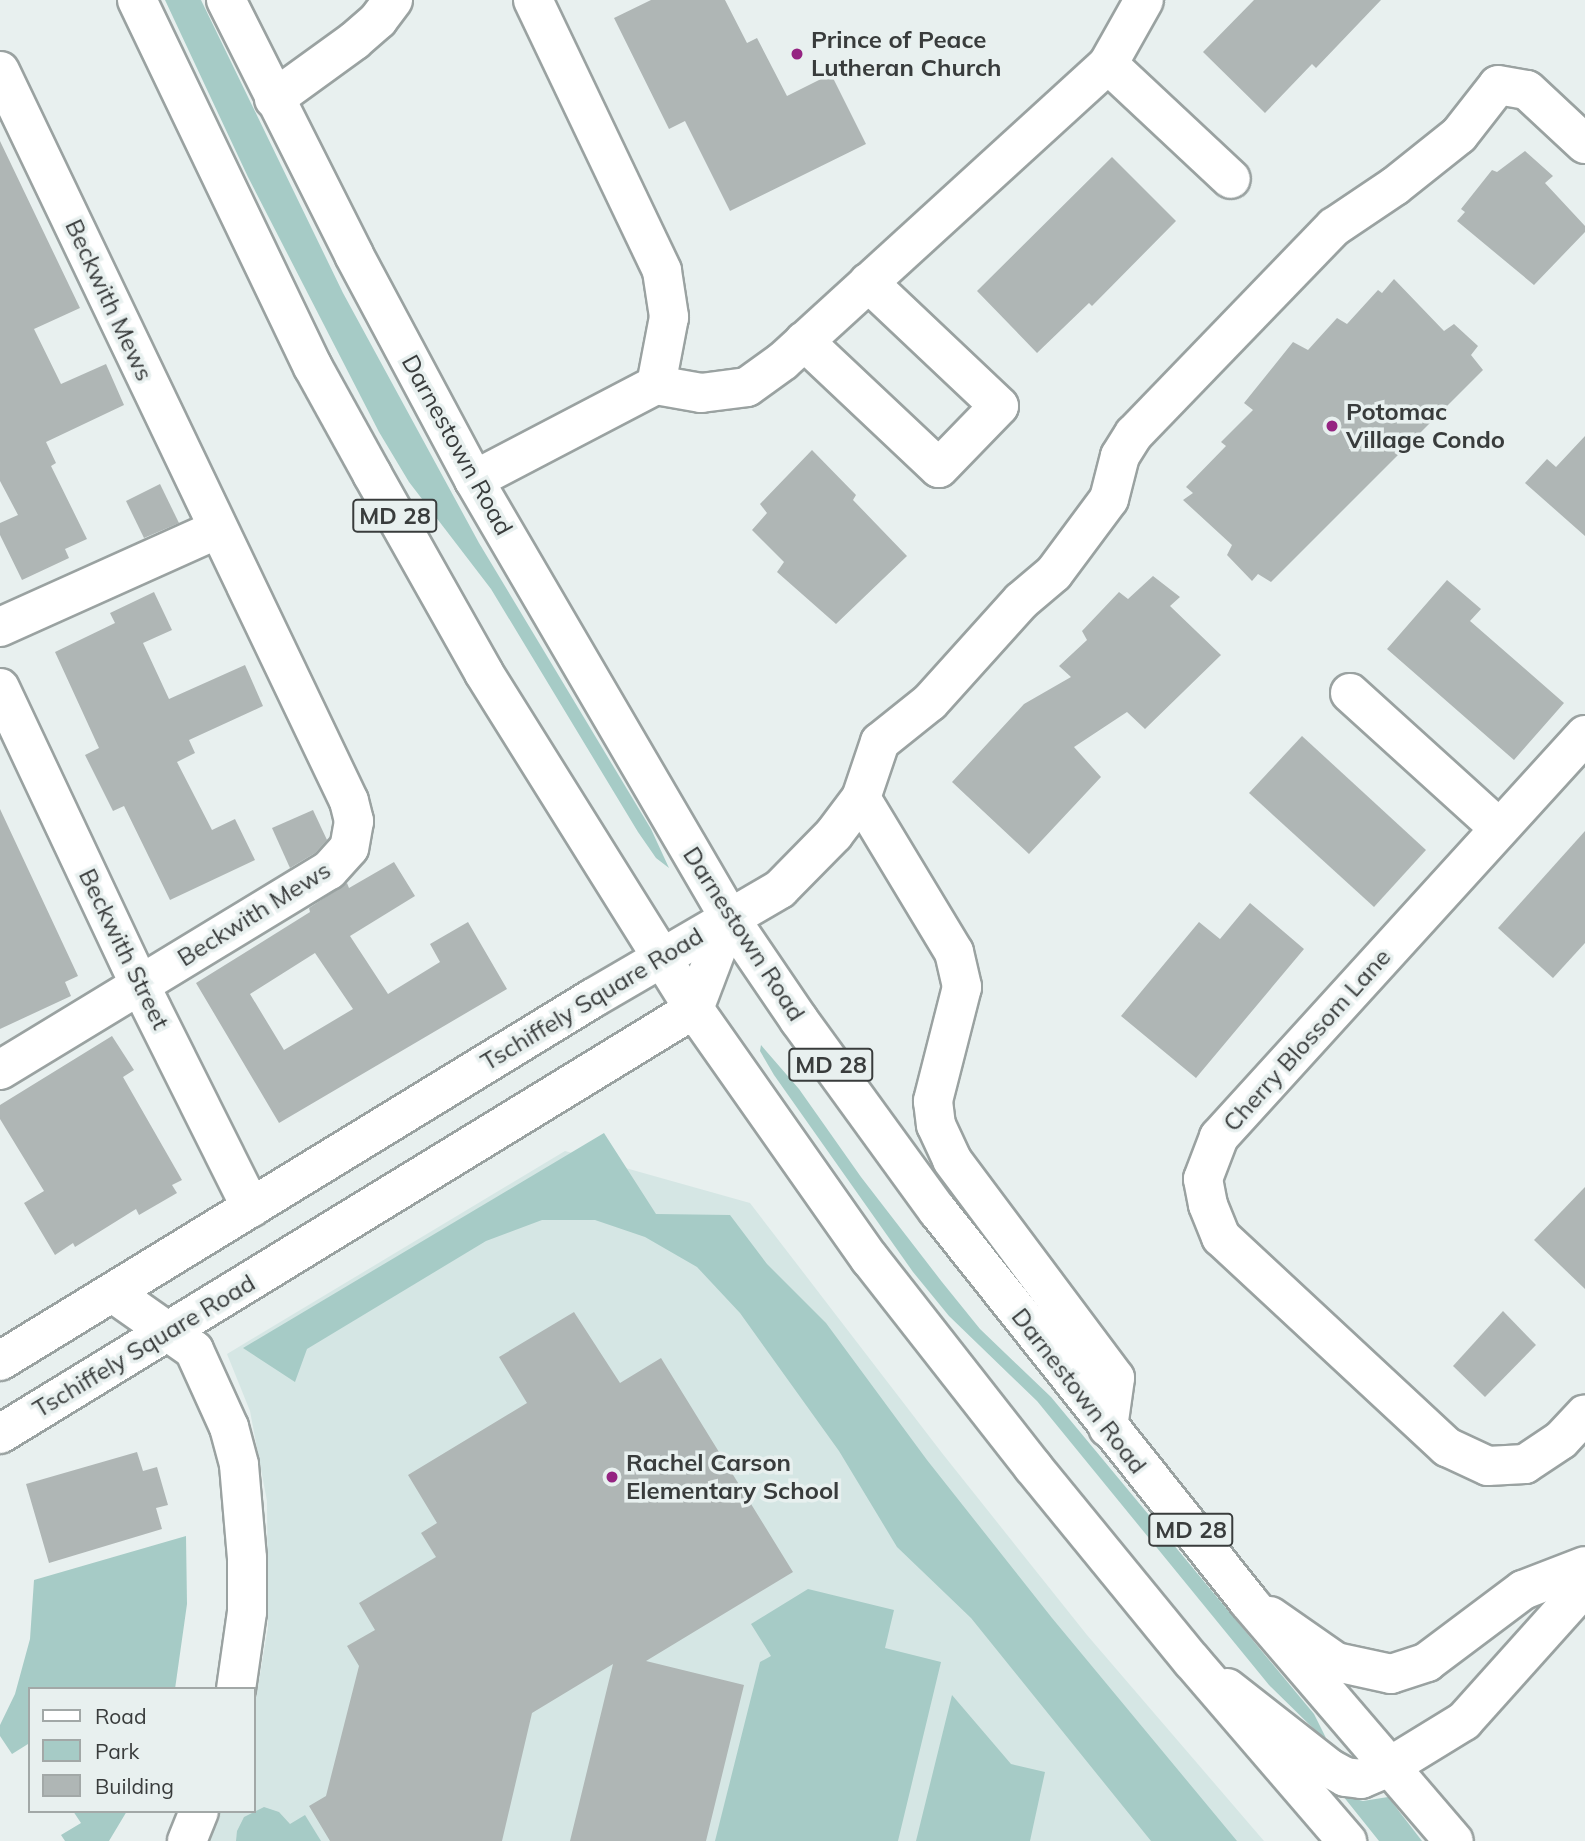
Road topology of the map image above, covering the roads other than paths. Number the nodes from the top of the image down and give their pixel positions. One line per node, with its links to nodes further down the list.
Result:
1 (137, 0): 23 (street, MD 28)
2 (226, 0): 8 (street, Darnestown Road / MD 28)
3 (393, 0): 8 (street)
4 (533, 0): 13 (street)
5 (1144, 0): 6 (street)
6 (1108, 64): 10 (street); 11 (street)
7 (0, 71): 15 (street, Beckwith Mews)
8 (274, 99): 14 (street, Darnestown Road / MD 28)
9 (1585, 144): 20 (street)
10 (1231, 179)
11 (868, 282): 12 (street); 12 (street)
12 (804, 341): 13 (street)
13 (656, 385): 14 (street)
14 (474, 480): 22 (street, Darnestown Road / MD 28)
15 (218, 529): 16 (street); 24 (street, Beckwith Mews)
16 (0, 627)
17 (0, 688): 24 (street, Beckwith Street)
18 (1350, 693): 21 (street)
19 (1585, 735): 21 (street, Cherry Blossom Lane)
20 (861, 799): 22 (street); 32 (street)
21 (1499, 828): 31 (street, Cherry Blossom Lane)
22 (729, 916): 23 (street, Tschiffely Square Road); 25 (street, Tschiffely Square Road); 32 (street, Darnestown Road / MD 28)
23 (662, 957): 25 (street, MD 28); 27 (street, Tschiffely Square Road)
24 (140, 985): 26 (street, Beckwith Mews); 27 (street, Beckwith Street)
25 (694, 1009): 29 (street, Tschiffely Square Road); 37 (street, MD 28)
26 (0, 1070)
27 (251, 1208): 28 (street, Tschiffely Square Road)
28 (113, 1293): 29 (street); 30 (street, Tschiffely Square Road)
29 (167, 1331): 33 (street, Tschiffely Square Road); 38 (street)
30 (0, 1361)
31 (1585, 1414)
32 (1108, 1428): 36 (street, Darnestown Road / MD 28)
33 (0, 1434)
34 (1585, 1566): 36 (street)
35 (1585, 1586): 39 (street)
36 (1248, 1601): 39 (street, Darnestown Road / MD 28)
37 (1192, 1661): 39 (street); 42 (street, MD 28)
38 (236, 1687)
39 (1390, 1767): 43 (street, Darnestown Road / MD 28)
40 (198, 1813): 41 (street)
41 (187, 1841)
42 (1347, 1841)
43 (1454, 1841)

